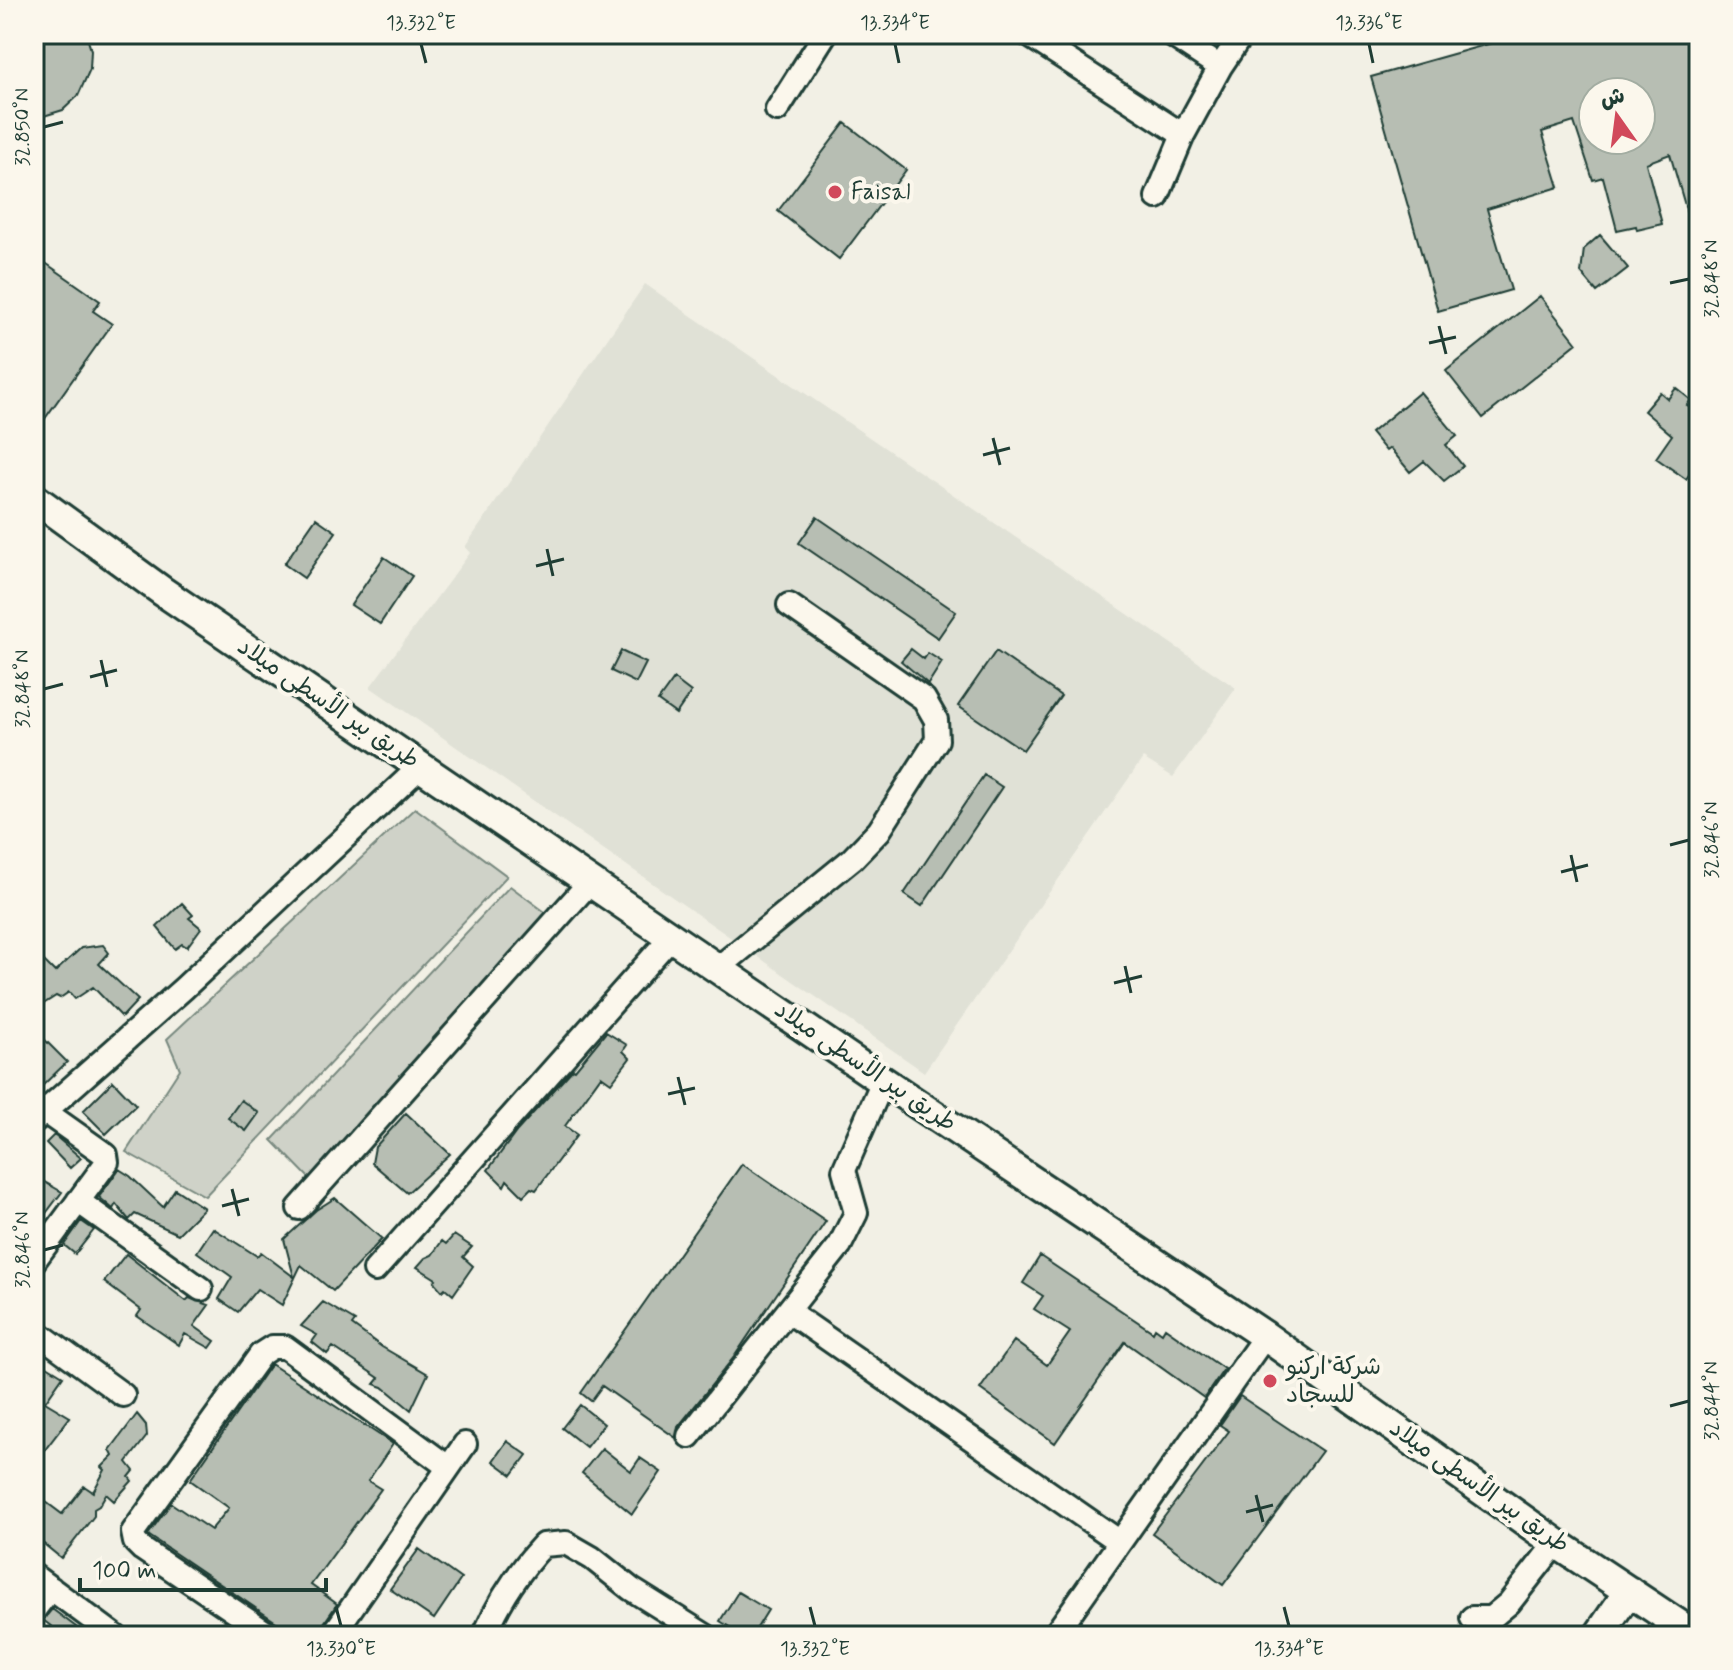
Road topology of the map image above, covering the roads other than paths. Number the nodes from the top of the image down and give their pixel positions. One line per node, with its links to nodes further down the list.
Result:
1 (825, 34): 6 (street)
2 (1027, 34): 7 (street)
3 (1170, 34): 5 (street)
4 (1242, 34): 5 (street)
5 (1220, 67): 7 (street)
6 (777, 110)
7 (1183, 135): 8 (street)
8 (1157, 197)
9 (34, 498): 11 (main road, طريق بير الأسطى ميلاد)
10 (789, 605): 14 (street)
11 (420, 767): 12 (main road, طريق بير الأسطى ميلاد); 16 (street)
12 (590, 882): 13 (main road, طريق بير الأسطى ميلاد); 18 (street)
13 (671, 937): 14 (main road, طريق بير الأسطى ميلاد); 20 (street)
14 (718, 968): 15 (main road, طريق بير الأسطى ميلاد)
15 (883, 1081): 22 (street); 24 (main road, طريق بير الأسطى ميلاد)
16 (37, 1112): 17 (street)
17 (78, 1201): 19 (street); 21 (street)
18 (299, 1208)
19 (34, 1261)
20 (375, 1270)
21 (201, 1289)
22 (789, 1312): 26 (street); 29 (street)
23 (34, 1331): 25 (street)
24 (1265, 1336): 29 (street); 30 (main road, طريق بير الأسطى ميلاد)
25 (123, 1395)
26 (689, 1436)
27 (465, 1444): 28 (street)
28 (448, 1467): 36 (street); 37 (street)
29 (1120, 1542): 40 (street)
30 (1556, 1543): 32 (main road, طريق بير الأسطى ميلاد); 34 (street)
31 (42, 1582): 33 (street); 35 (street)
32 (1629, 1591): 41 (main road); 42 (main road, طريق بير الأسطى ميلاد)
33 (34, 1610)
34 (1472, 1618)
35 (115, 1636)
36 (271, 1636)
37 (332, 1636)
38 (485, 1636): 39 (street)
39 (706, 1636)
40 (1054, 1636)
41 (1598, 1636)
42 (1696, 1636)

